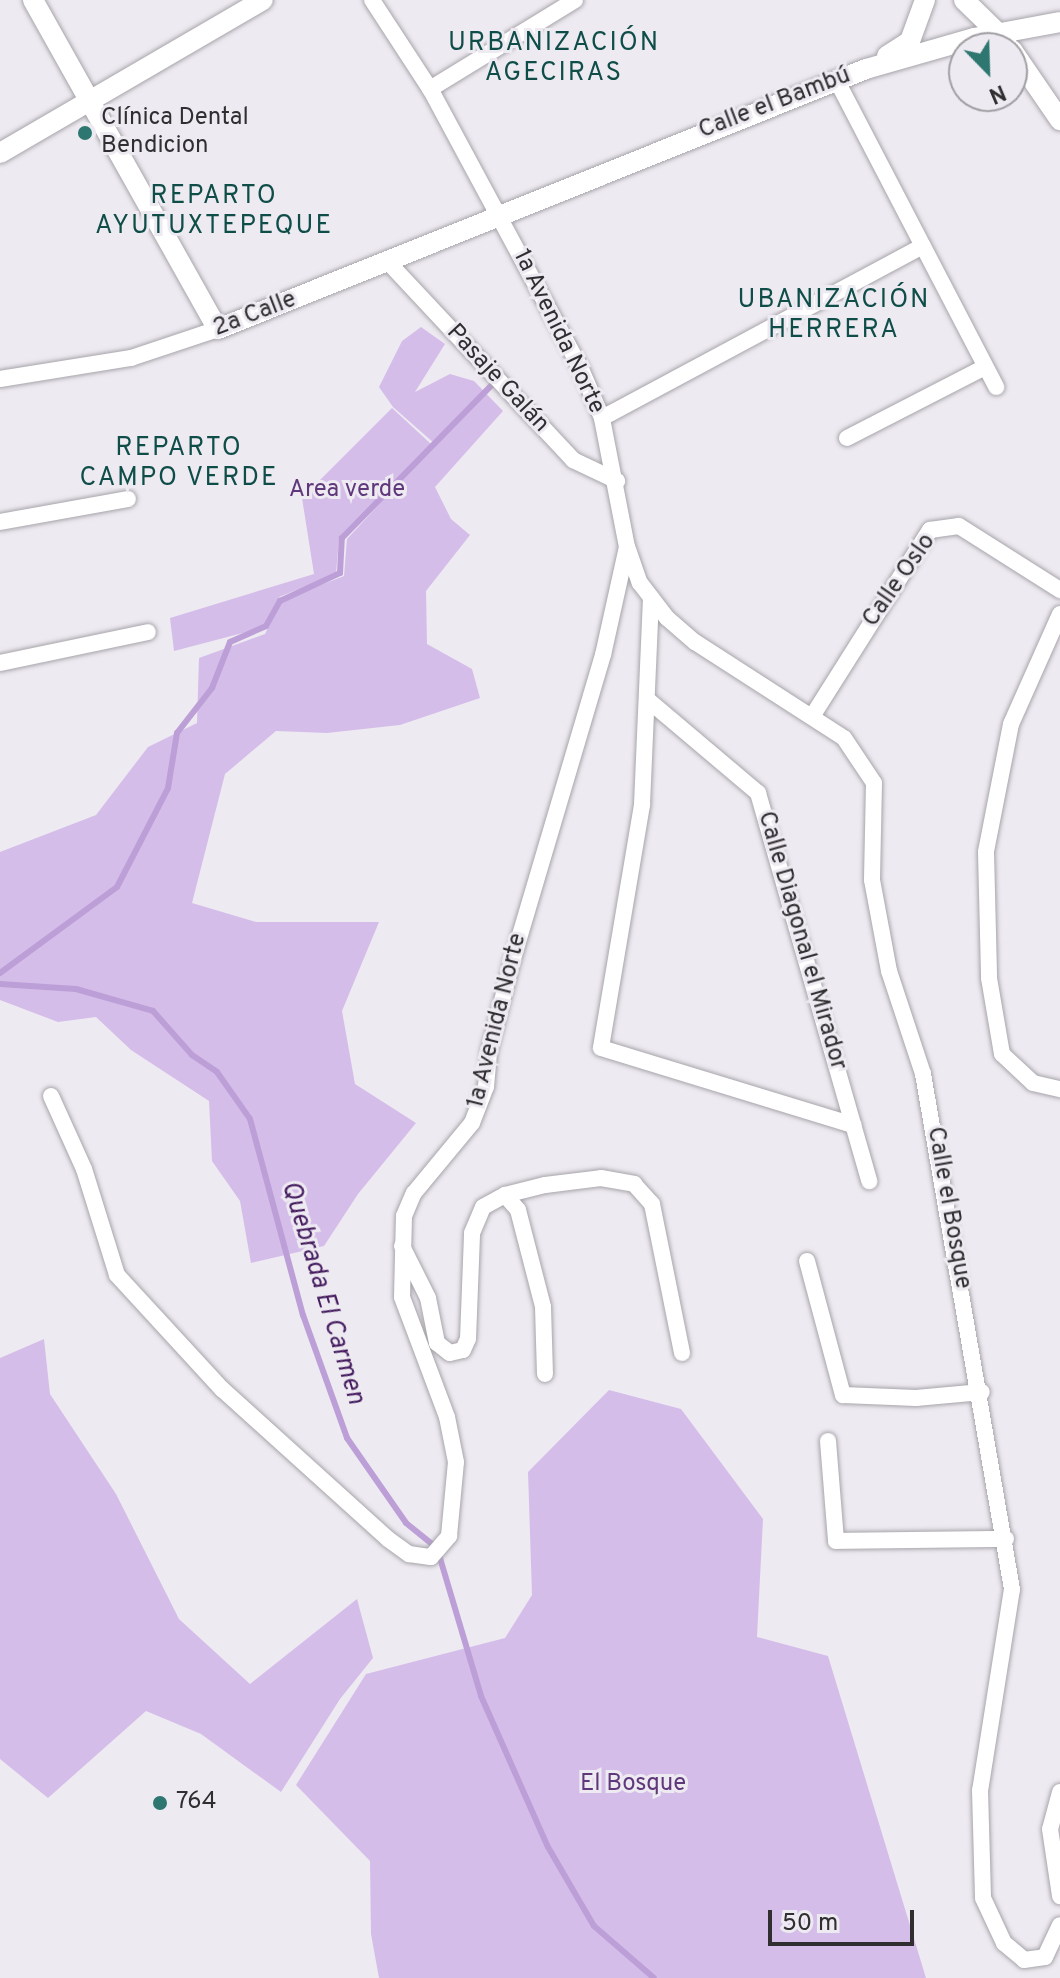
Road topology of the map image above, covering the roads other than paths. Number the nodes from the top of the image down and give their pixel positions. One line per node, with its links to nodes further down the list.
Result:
1 (33, 0): 15 (street)
2 (263, 0): 15 (street)
3 (372, 0): 14 (street, 1a Avenida Norte)
4 (575, 0): 14 (street)
5 (925, 0): 11 (street)
6 (964, 0): 8 (street)
7 (1060, 22): 9 (street, Calle el Bambú)
8 (997, 32)
9 (1028, 35)
10 (948, 54): 11 (street, Calle el Bambú)
11 (866, 69): 13 (street, Calle el Bambú)
12 (1028, 73): 16 (street)
13 (837, 81): 18 (street, Calle el Bambú); 19 (street)
14 (430, 89): 18 (street, 1a Avenida Norte)
15 (91, 100): 17 (street); 21 (street)
16 (1060, 120)
17 (0, 153)
18 (498, 213): 20 (street, 2a Calle); 25 (street, 1a Avenida Norte)
19 (923, 246): 22 (street); 25 (street)
20 (388, 262): 21 (street, 2a Calle); 27 (street, Pasaje Galán)
21 (218, 329): 23 (street, 2a Calle)
22 (985, 367): 24 (street); 26 (street)
23 (0, 379)
24 (996, 387)
25 (602, 418): 27 (street, 1a Avenida Norte)
26 (847, 438)
27 (617, 481): 30 (street, 1a Avenida Norte)
28 (128, 499): 29 (street)
29 (0, 522)
30 (627, 547): 32 (street, Calle el Bosque); 43 (street, 1a Avenida Norte)
31 (1060, 590): 37 (street, Calle Oslo)
32 (651, 598): 36 (street); 37 (street, Calle el Bosque)
33 (1060, 614): 38 (street)
34 (148, 632): 35 (street)
35 (0, 663)
36 (648, 700): 40 (street, Calle Diagonal el Mirador); 40 (street)
37 (813, 715): 47 (street, Calle el Bosque)
38 (1060, 1089)
39 (51, 1096): 43 (street, 1a Avenida Norte)
40 (853, 1125): 41 (street, Calle Diagonal el Mirador)
41 (869, 1181)
42 (505, 1195): 43 (street); 45 (street); 46 (street)
43 (399, 1241)
44 (807, 1261): 47 (street)
45 (682, 1353)
46 (545, 1374)
47 (982, 1392): 49 (street, Calle el Bosque)
48 (828, 1441): 49 (street)
49 (1006, 1539): 52 (street, Calle el Bosque)
50 (1060, 1792): 51 (street)
51 (1060, 1896)
52 (1060, 1925)

